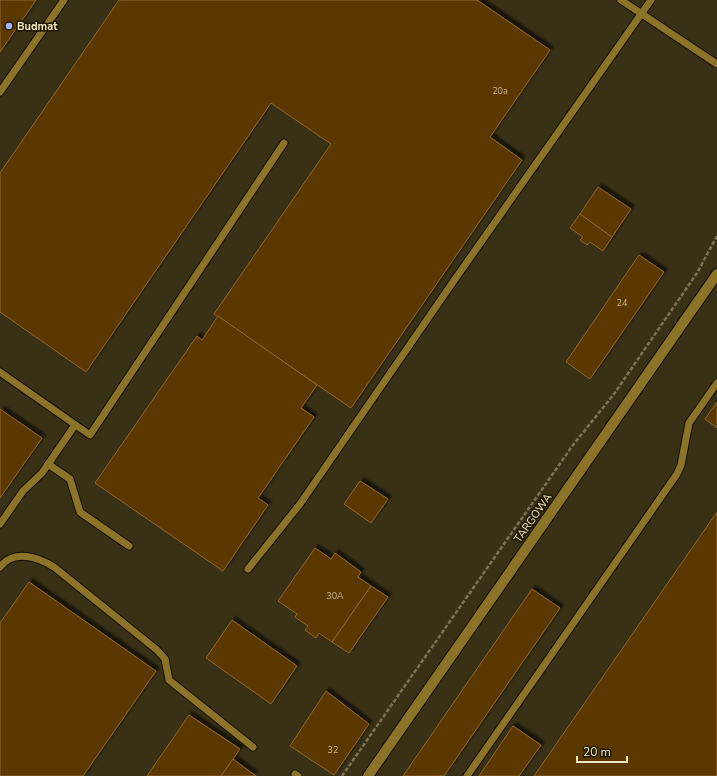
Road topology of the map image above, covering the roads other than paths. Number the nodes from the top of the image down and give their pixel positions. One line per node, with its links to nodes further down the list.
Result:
1 (64, 0): 6 (lane)
2 (621, 0): 4 (lane)
3 (652, 0): 4 (lane)
4 (642, 14): 5 (lane); 16 (lane)
5 (717, 64)
6 (0, 92)
7 (284, 143): 11 (lane)
8 (717, 274): 18 (street, TARGOWA)
9 (0, 372): 11 (lane)
10 (717, 383): 19 (lane)
11 (75, 425): 12 (lane)
12 (48, 464): 13 (lane); 14 (lane)
13 (0, 524)
14 (129, 546)
15 (0, 567): 17 (lane)
16 (248, 569)
17 (253, 747)
18 (368, 776)
19 (467, 776)

